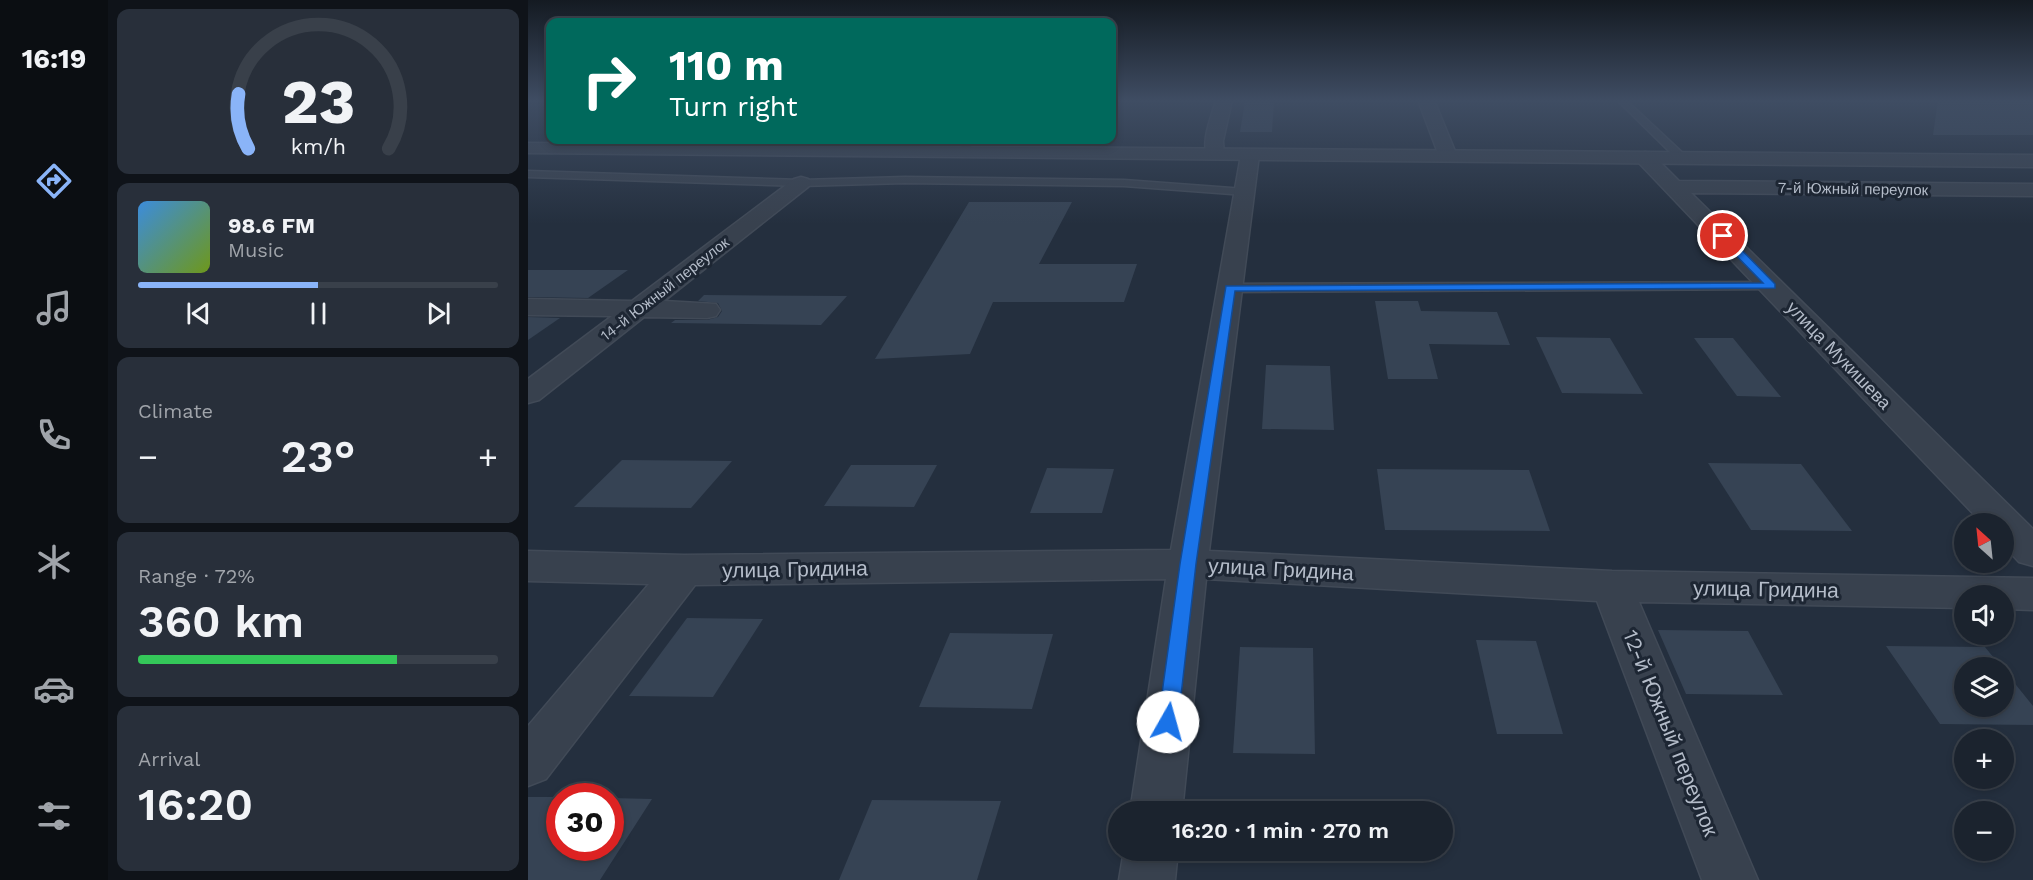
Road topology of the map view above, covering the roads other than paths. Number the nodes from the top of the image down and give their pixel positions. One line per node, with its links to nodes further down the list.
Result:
1 (1214, 141): 8 (street)
2 (1442, 141): 10 (street)
3 (1664, 141): 12 (lane)
4 (687, 144): 7 (lane)
5 (966, 146): 7 (street); 8 (street)
6 (528, 148): 7 (street)
7 (676, 150)
8 (1215, 155): 9 (street)
9 (1250, 155): 10 (street); 18 (street)
10 (1448, 156): 11 (street)
11 (1645, 158): 12 (street); 16 (street, улица Мукишева)
12 (1682, 158): 13 (street)
13 (2033, 161)
14 (528, 174): 15 (lane)
15 (801, 183): 18 (lane); 22 (street, 14-й Южный переулок)
16 (1674, 187): 17 (street, 7-й Южный переулок); 19 (street, улица Мукишева)
17 (2033, 190)
18 (1245, 192): 20 (street)
19 (1772, 286): 20 (lane); 25 (street, улица Мукишева)
20 (1230, 288): 26 (street)
21 (528, 307): 22 (street)
22 (639, 308): 23 (street); 24 (street, 14-й Южный переулок)
23 (707, 310)
24 (528, 394)
25 (2033, 552)
26 (1188, 564): 28 (street, улица Гридина); 29 (street, улица Гридина); 32 (street)
27 (528, 566): 28 (street, улица Гридина)
28 (684, 570): 31 (street)
29 (1612, 586): 30 (street, улица Гридина); 35 (street, 12-й Южный переулок)
30 (2033, 594)
31 (528, 763)
32 (1157, 801)
33 (1150, 861): 34 (street)
34 (1147, 880)
35 (1730, 880)

